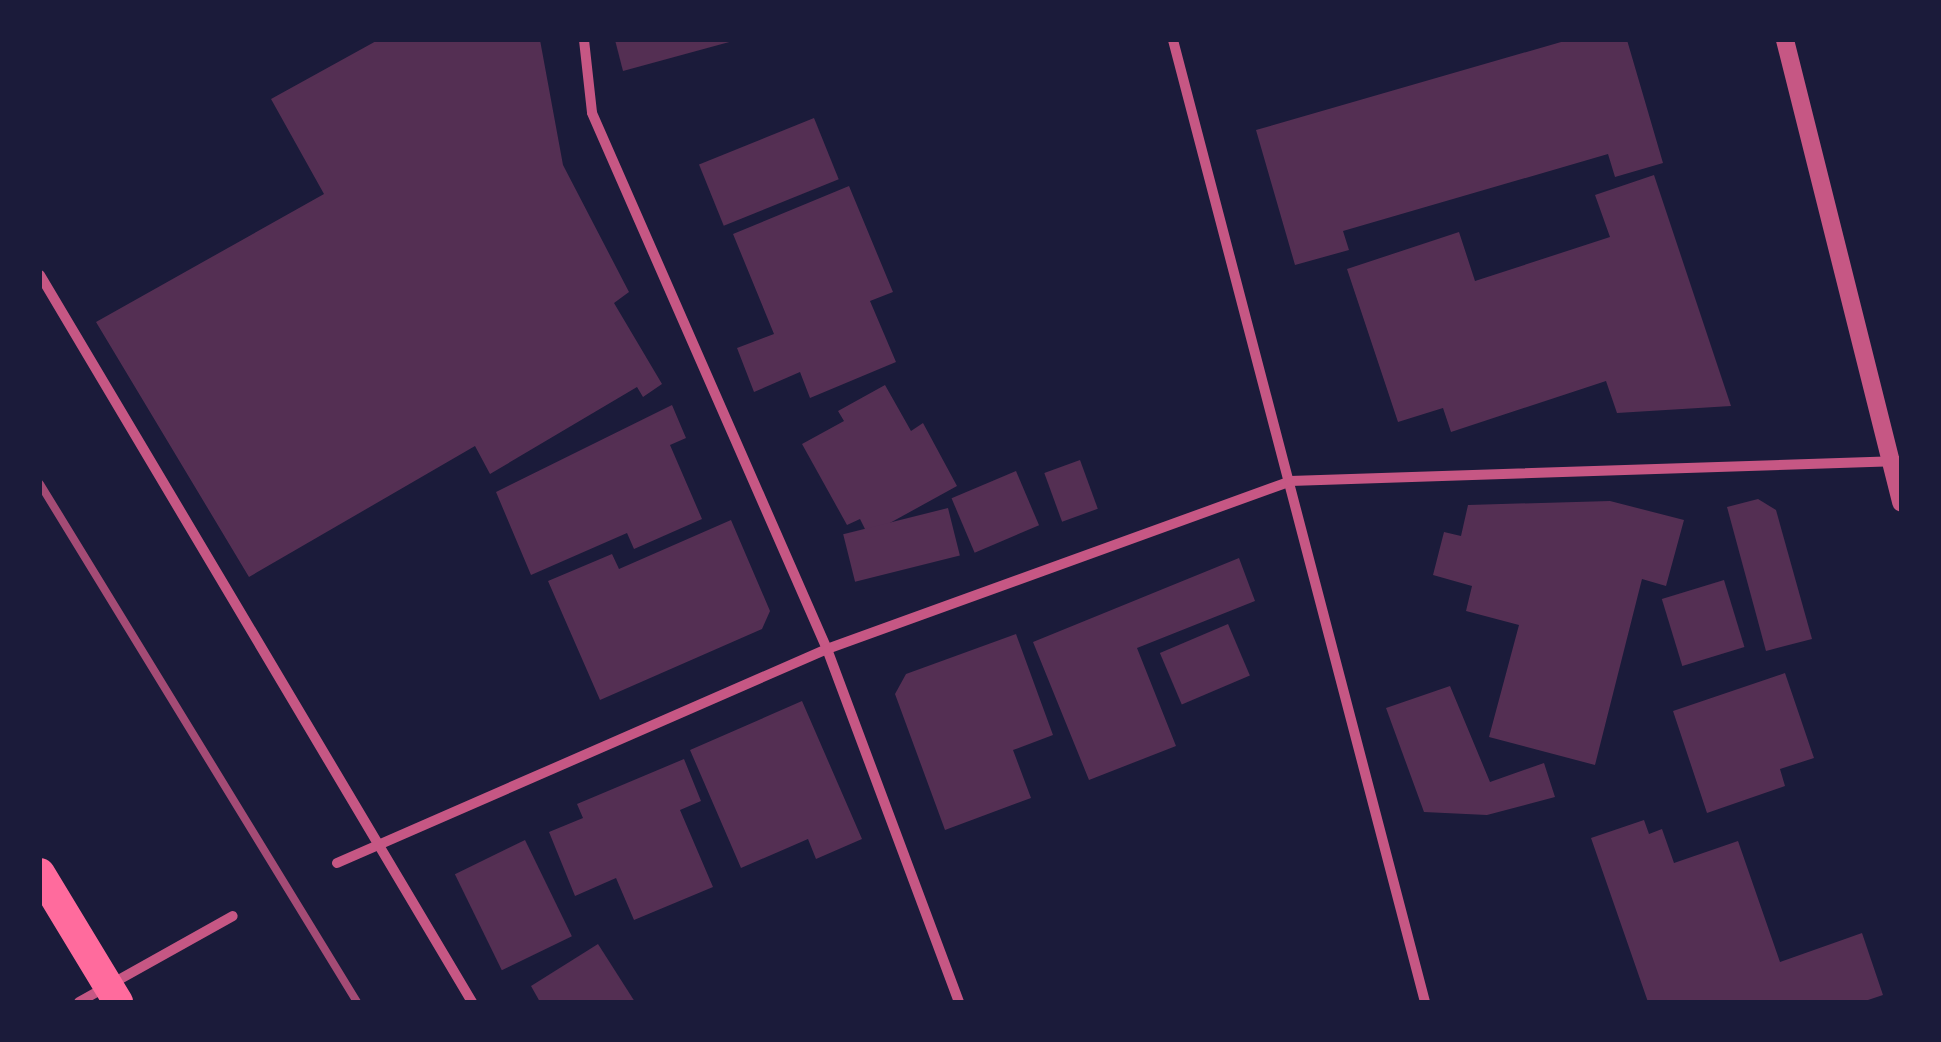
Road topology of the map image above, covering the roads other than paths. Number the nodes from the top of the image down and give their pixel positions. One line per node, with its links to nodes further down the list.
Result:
1 (584, 40): 8 (street)
2 (1174, 40): 6 (street)
3 (1785, 40): 5 (street)
4 (40, 275): 9 (street)
5 (1895, 461): 6 (street); 7 (street)
6 (1290, 481): 8 (street); 17 (street)
7 (1901, 503)
8 (827, 649): 9 (street); 16 (street)
9 (381, 842): 10 (street); 15 (street)
10 (337, 863)
11 (40, 873): 14 (highway)
12 (233, 916): 13 (street)
13 (79, 1002)
14 (118, 1002)
15 (472, 1002)
16 (960, 1002)
17 (1425, 1002)

